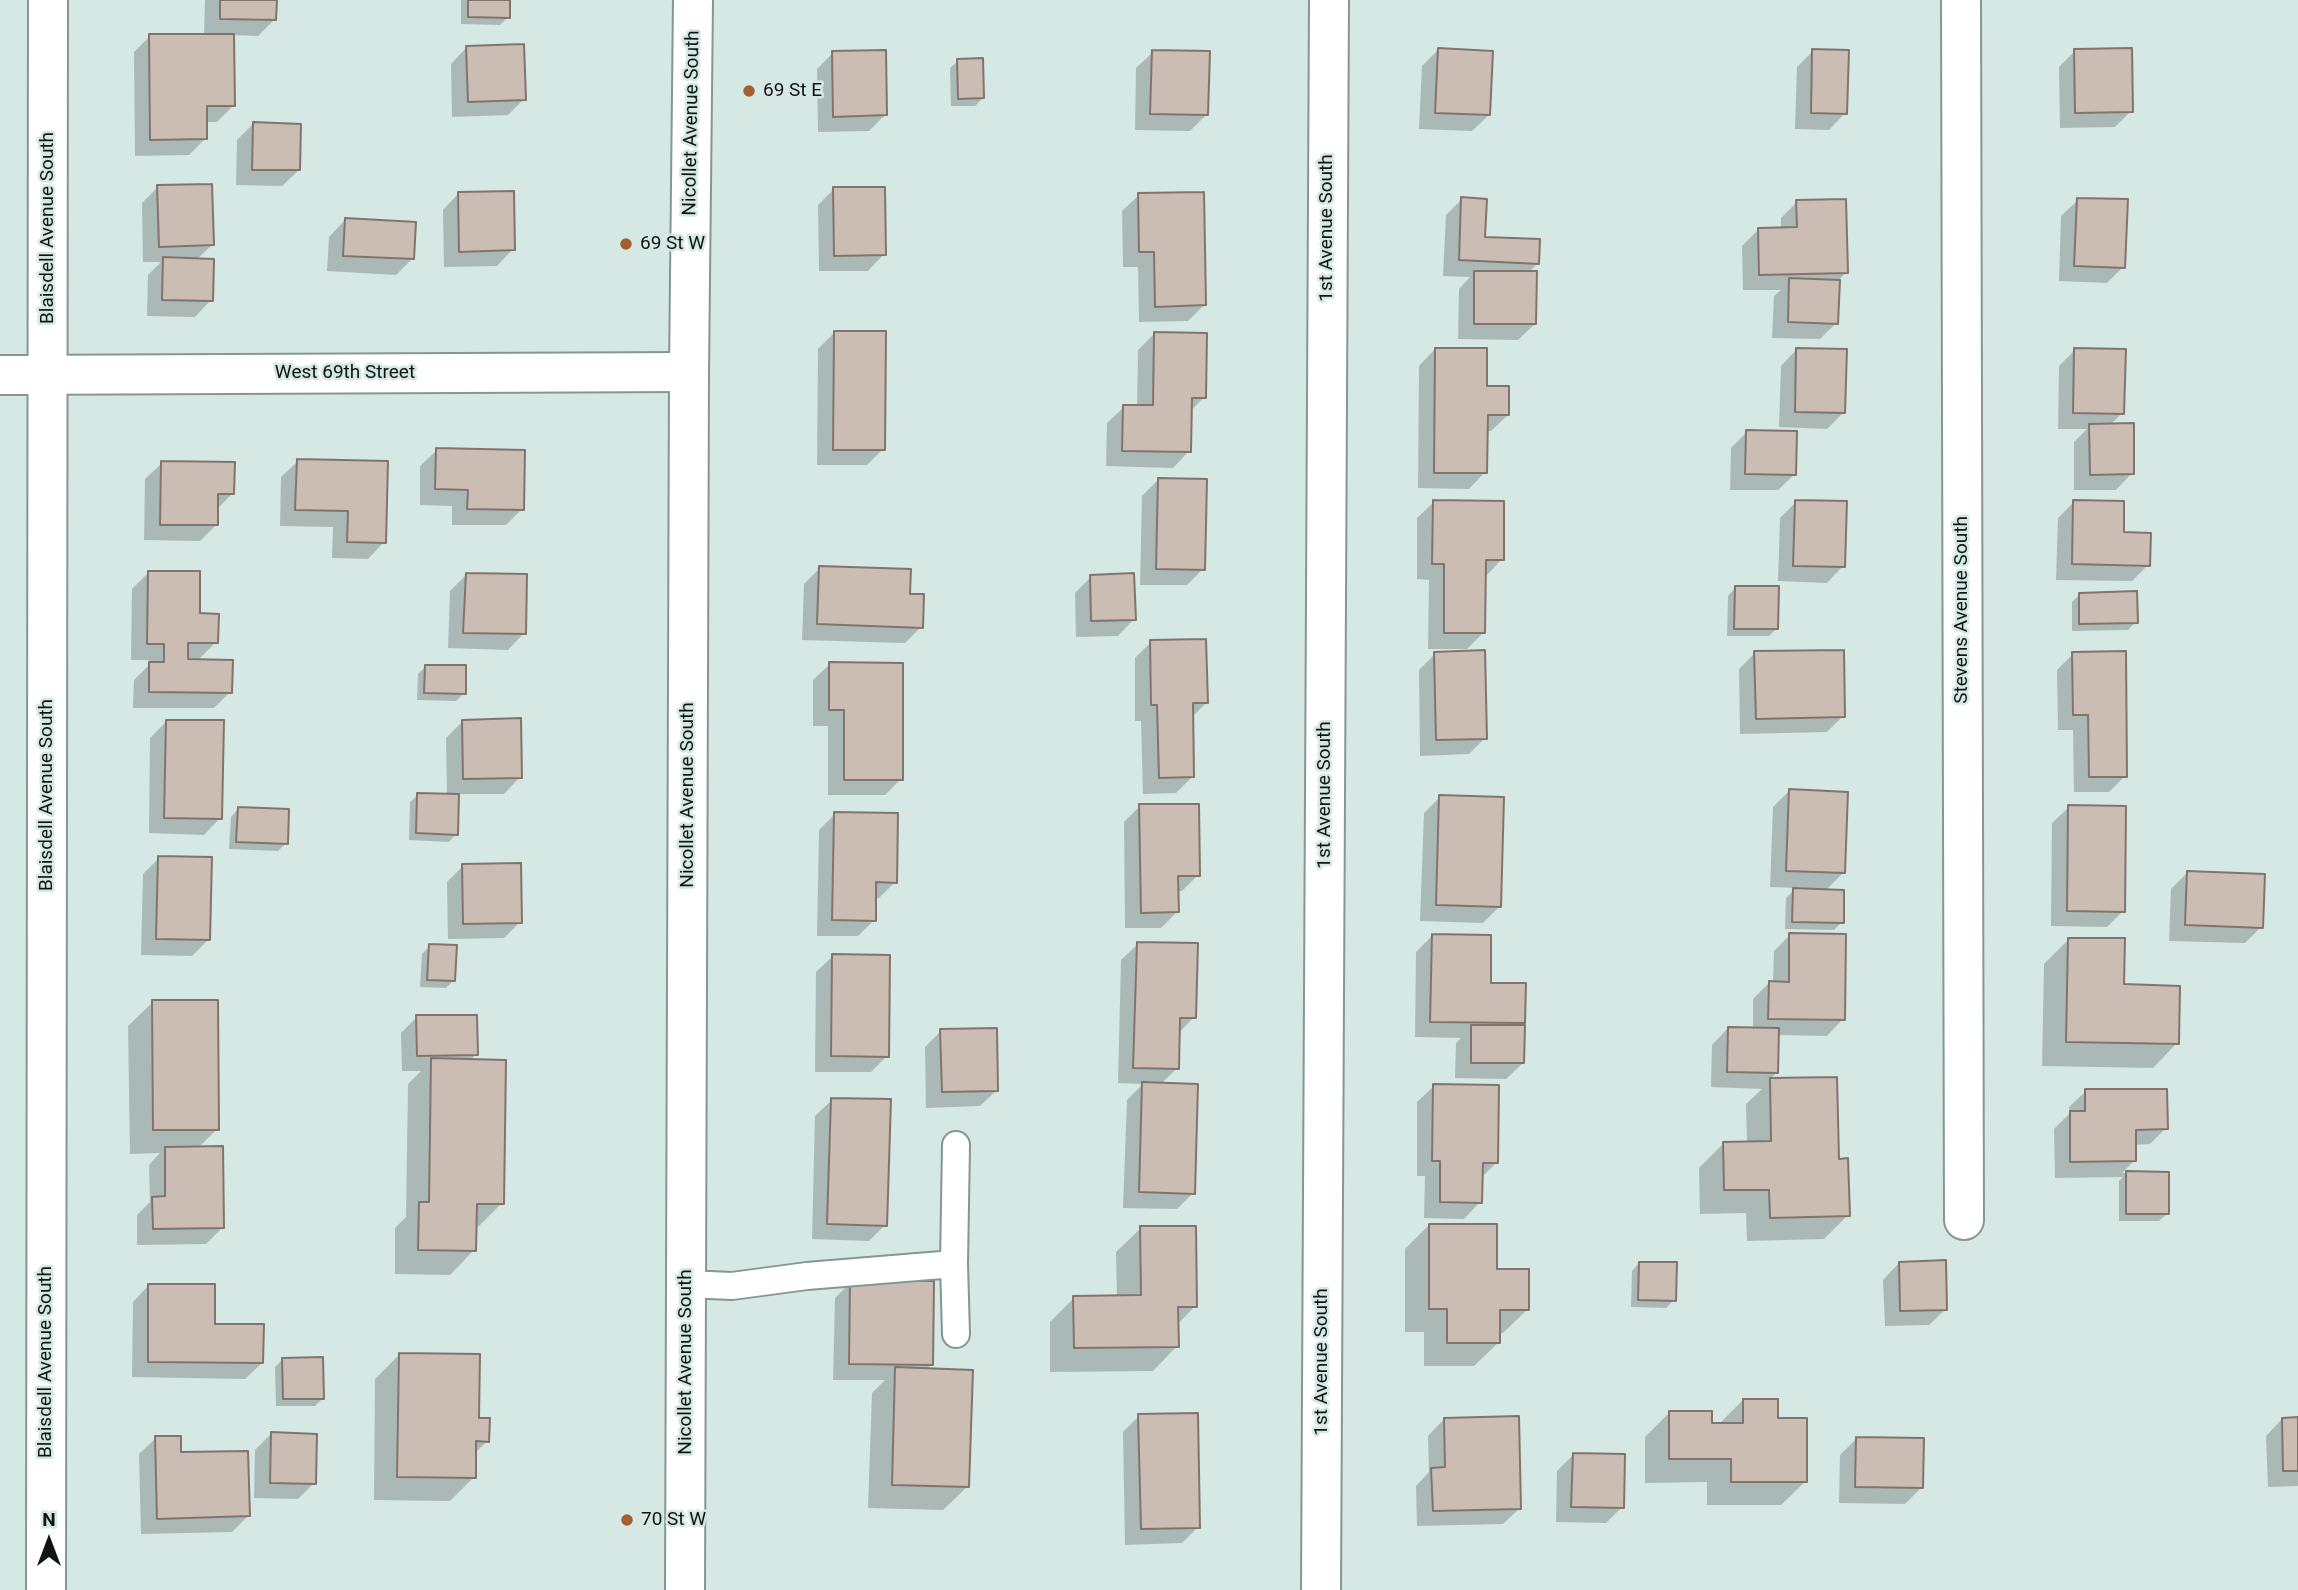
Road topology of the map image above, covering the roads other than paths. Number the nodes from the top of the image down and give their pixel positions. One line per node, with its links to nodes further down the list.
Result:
1 (48, 0): 6 (street, Blaisdell Avenue South)
2 (693, 0): 5 (street, Nicollet Avenue South)
3 (1328, 0): 15 (street, 1st Avenue South)
4 (1961, 0): 9 (street, Stevens Avenue South)
5 (689, 372): 6 (street, West 69th Street); 11 (street, Nicollet Avenue South)
6 (48, 374): 7 (street, West 69th Street); 13 (street, Blaisdell Avenue South)
7 (0, 375)
8 (956, 1145): 10 (lane)
9 (1964, 1220)
10 (954, 1264): 11 (lane); 12 (lane)
11 (686, 1284): 14 (street, Nicollet Avenue South)
12 (956, 1334)
13 (46, 1590)
14 (685, 1590)
15 (1321, 1590)

